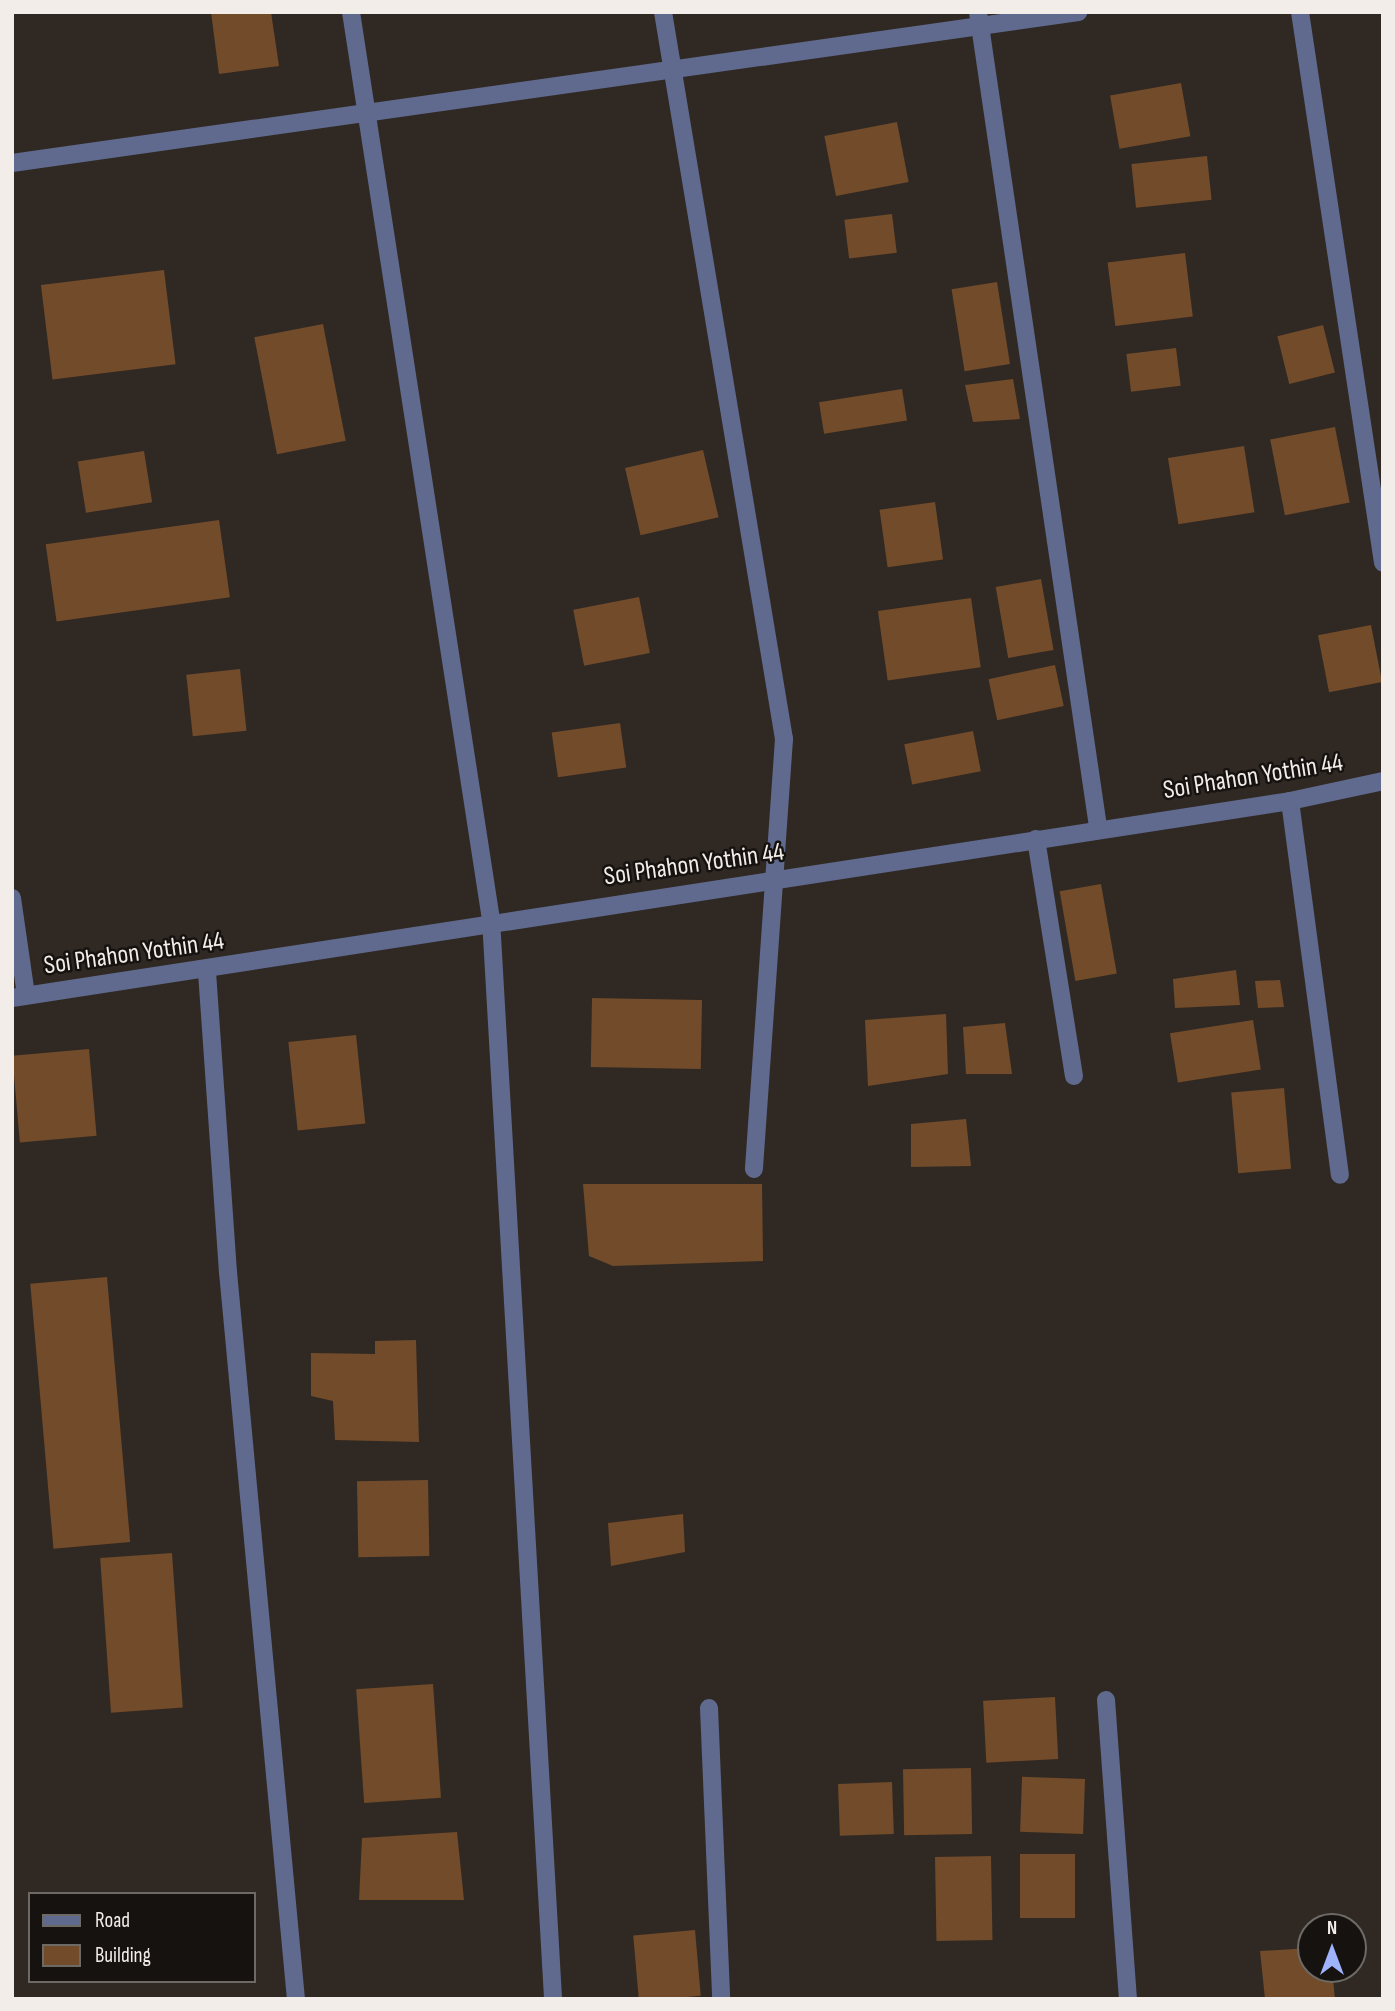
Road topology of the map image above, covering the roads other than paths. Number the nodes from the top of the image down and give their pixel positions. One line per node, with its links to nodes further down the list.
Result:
1 (351, 12): 7 (street)
2 (663, 12): 6 (street)
3 (1078, 12): 5 (street)
4 (1300, 12): 9 (street)
5 (979, 20): 6 (street); 12 (street)
6 (673, 68): 7 (street); 14 (street)
7 (366, 109): 8 (street); 16 (street)
8 (12, 163)
9 (1383, 563)
10 (1383, 781): 11 (street, Soi Phahon Yothin 44)
11 (1290, 801): 12 (street, Soi Phahon Yothin 44); 21 (street)
12 (1098, 827): 13 (street, Soi Phahon Yothin 44)
13 (1036, 839): 14 (street, Soi Phahon Yothin 44); 19 (street)
14 (777, 880): 16 (street, Soi Phahon Yothin 44); 20 (street)
15 (12, 898): 18 (street)
16 (491, 919): 17 (street, Soi Phahon Yothin 44); 25 (street)
17 (207, 972): 18 (street, Soi Phahon Yothin 44); 24 (street)
18 (19, 997)
19 (1074, 1076)
20 (754, 1169)
21 (1340, 1175)
22 (1106, 1700): 27 (street)
23 (709, 1708): 26 (street)
24 (296, 1999)
25 (553, 1999)
26 (721, 1999)
27 (1129, 1999)

